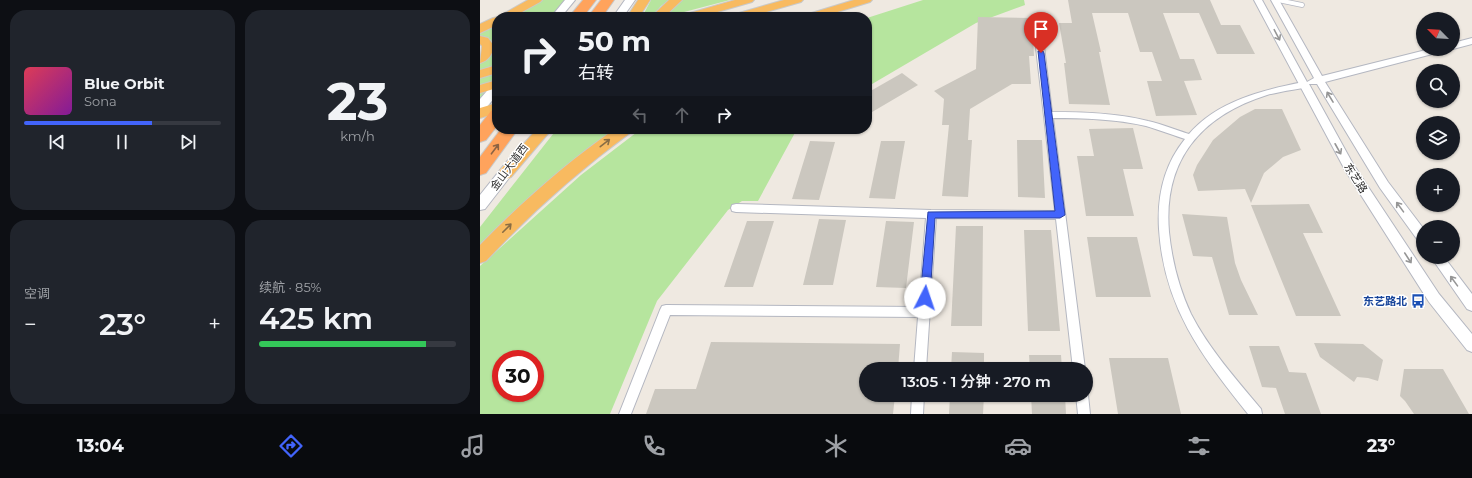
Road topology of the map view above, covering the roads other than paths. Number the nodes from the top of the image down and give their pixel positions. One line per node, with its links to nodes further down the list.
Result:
1 (536, 0): 18 (highway)
2 (570, 0): 19 (main road)
3 (590, 0): 20 (highway)
4 (608, 0): 21 (highway)
5 (630, 0): 22 (main road)
6 (644, 0): 23 (highway)
7 (676, 0): 24 (highway)
8 (739, 0): 17 (highway)
9 (748, 0): 17 (highway)
10 (796, 0): 26 (highway)
11 (866, 0): 27 (highway)
12 (879, 0): 28 (highway)
13 (1258, 0): 40 (street, 东艺路, one-way to 40)
14 (1275, 0): 39 (street, 东艺路)
15 (1278, 0): 16 (lane)
16 (1302, 5)
17 (718, 8): 25 (highway)
18 (513, 12)
19 (560, 12)
20 (580, 12)
21 (599, 12)
22 (622, 12)
23 (637, 12)
24 (662, 12)
25 (704, 12)
26 (754, 12)
27 (826, 12)
28 (849, 12)
29 (1037, 22): 47 (street)
30 (492, 23): 31 (highway)
31 (480, 29)
32 (480, 40): 36 (highway)
33 (1472, 41): 34 (street)
34 (1460, 44)
35 (1416, 55): 39 (street)
36 (480, 59)
37 (492, 70): 38 (highway)
38 (480, 74)
39 (1320, 80): 40 (street); 61 (street, 东艺路, one-way to 39)
40 (1303, 85): 54 (street); 66 (street, 东艺路, one-way to 66)
41 (492, 86): 42 (highway)
42 (480, 89)
43 (492, 91): 44 (main road)
44 (480, 107)
45 (492, 109): 46 (highway)
46 (480, 113)
47 (1048, 115): 54 (street); 60 (street)
48 (492, 121): 53 (highway)
49 (506, 134): 55 (highway, one-way to 49)
50 (533, 134): 56 (main road, 金山大道西)
51 (541, 134): 56 (highway)
52 (618, 134): 62 (highway, one-way to 52)
53 (480, 136)
54 (1190, 137): 74 (street)
55 (480, 169)
56 (506, 173): 57 (main road, 金山大道西)
57 (480, 205)
58 (736, 208): 59 (street)
59 (931, 214): 60 (street); 65 (street)
60 (1060, 215): 68 (street)
61 (1416, 228)
62 (480, 256)
63 (1442, 264): 64 (street, one-way to 63)
64 (1472, 305)
65 (924, 312): 67 (street); 71 (street)
66 (1472, 345)
67 (920, 362)
68 (1078, 362)
69 (918, 402): 72 (street)
70 (1083, 402): 73 (street)
71 (625, 414)
72 (917, 414)
73 (1084, 414)
74 (1256, 414)

